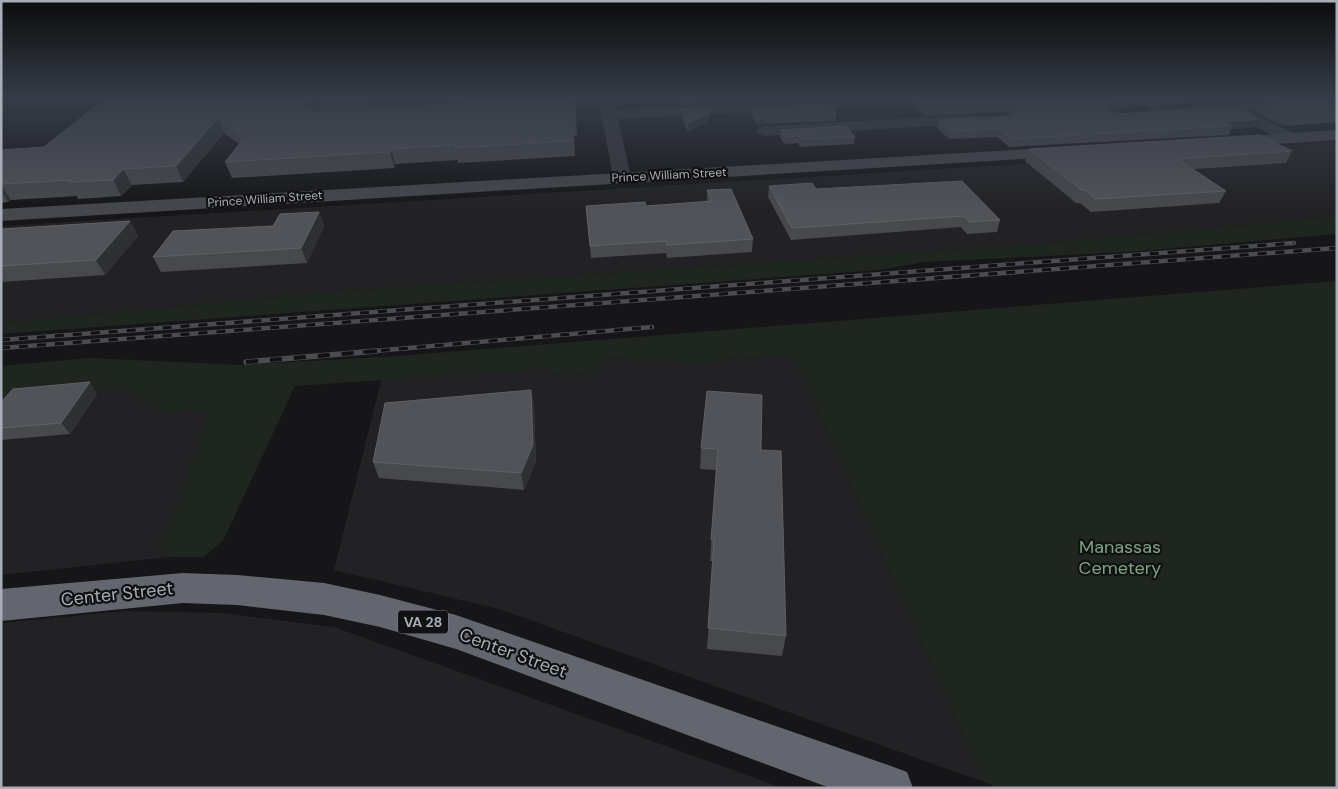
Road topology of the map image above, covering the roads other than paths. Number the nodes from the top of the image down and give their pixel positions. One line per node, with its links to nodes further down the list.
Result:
1 (613, 136): 7 (street)
2 (1288, 136): 4 (street)
3 (1325, 136): 4 (street)
4 (1292, 138): 5 (street)
5 (1220, 143)
6 (1082, 151): 7 (street, Prince William Street)
7 (622, 177): 8 (street, Prince William Street)
8 (1, 216)
9 (1, 605): 10 (highway, Center Street / VA 28)
10 (832, 776): 11 (highway, Center Street / VA 28)
11 (890, 788)

